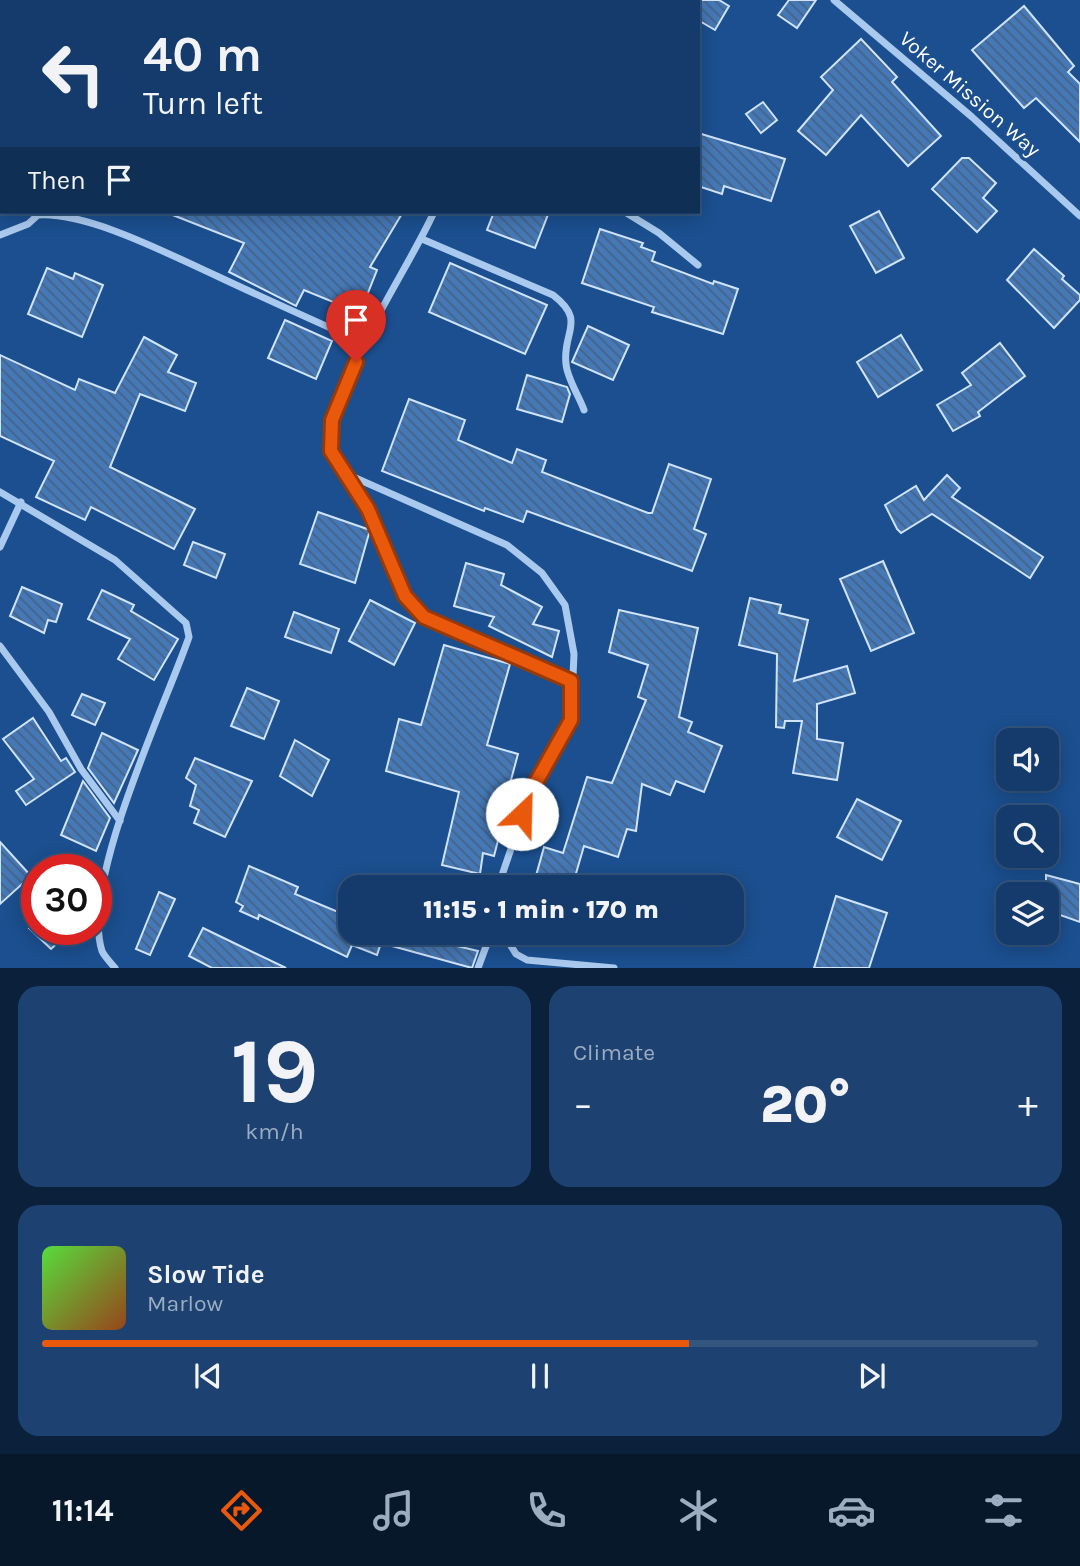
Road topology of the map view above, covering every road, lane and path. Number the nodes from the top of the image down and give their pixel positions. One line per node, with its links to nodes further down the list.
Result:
1 (834, 0): 4 (street, Voker Mission Way)
2 (433, 214): 6 (street)
3 (628, 214): 7 (street)
4 (1080, 216)
5 (0, 235): 8 (street)
6 (422, 239): 8 (street); 9 (street)
7 (698, 265)
8 (366, 344): 10 (street)
9 (584, 410)
10 (342, 472): 15 (street); 15 (street)
11 (0, 492): 12 (street)
12 (21, 502): 13 (street); 16 (street)
13 (0, 547)
14 (0, 646): 16 (street)
15 (571, 681): 17 (street)
16 (120, 821): 20 (street)
17 (502, 875)
18 (487, 945): 21 (street)
19 (510, 945): 22 (street)
20 (115, 968)
21 (478, 968)
22 (614, 968)

